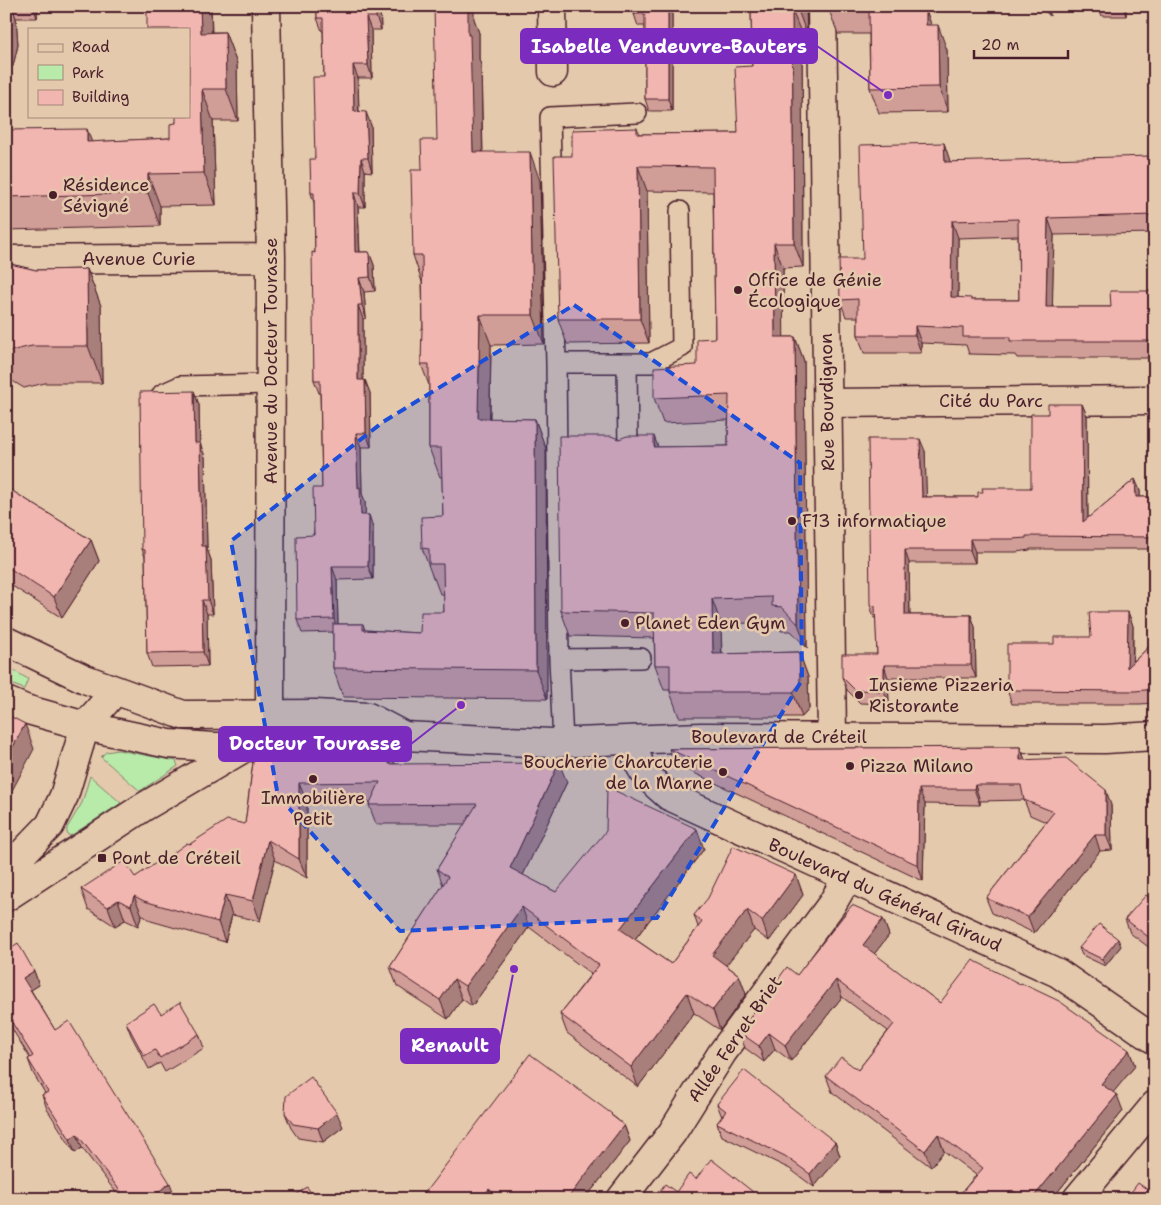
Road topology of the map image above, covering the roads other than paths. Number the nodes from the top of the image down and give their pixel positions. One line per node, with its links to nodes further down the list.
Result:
1 (266, 6): 7 (street, Avenue du Docteur Tourasse)
2 (552, 6): 4 (street)
3 (822, 6): 14 (street, Rue Bourdignon)
4 (553, 72)
5 (637, 113): 9 (lane)
6 (680, 211): 10 (lane)
7 (271, 258): 8 (street, Avenue Curie); 11 (street, Avenue du Docteur Tourasse)
8 (6, 260)
9 (556, 363): 10 (lane); 17 (lane)
10 (627, 363): 15 (lane)
11 (271, 384): 12 (lane); 21 (street, Avenue du Docteur Tourasse)
12 (162, 394)
13 (1155, 400): 14 (street, Cité du Parc)
14 (827, 403): 25 (street, Rue Bourdignon)
15 (628, 453)
16 (6, 641): 19 (street, Boulevard de Créteil)
17 (559, 658): 18 (lane); 27 (lane)
18 (641, 658)
19 (115, 691): 21 (street, Boulevard de Créteil); 22 (street)
20 (6, 701): 22 (street, Boulevard de Créteil)
21 (270, 715): 23 (street, Boulevard de Créteil); 28 (street)
22 (85, 726): 28 (street, Boulevard de Créteil); 29 (street)
23 (404, 736): 27 (street, Boulevard de Créteil); 28 (street, Boulevard de Créteil)
24 (1155, 736): 25 (street, Boulevard de Créteil)
25 (832, 737): 26 (street, Boulevard de Créteil)
26 (633, 740): 27 (street, Boulevard de Créteil); 30 (street, Boulevard du Général Giraud)
27 (563, 742)
28 (246, 746): 31 (street)
29 (6, 864)
30 (847, 878): 32 (street, Boulevard du Général Giraud); 34 (street, Allée Ferret Briet)
31 (6, 897)
32 (1155, 1040)
33 (1155, 1105): 35 (street)
34 (621, 1199)
35 (1077, 1199)

